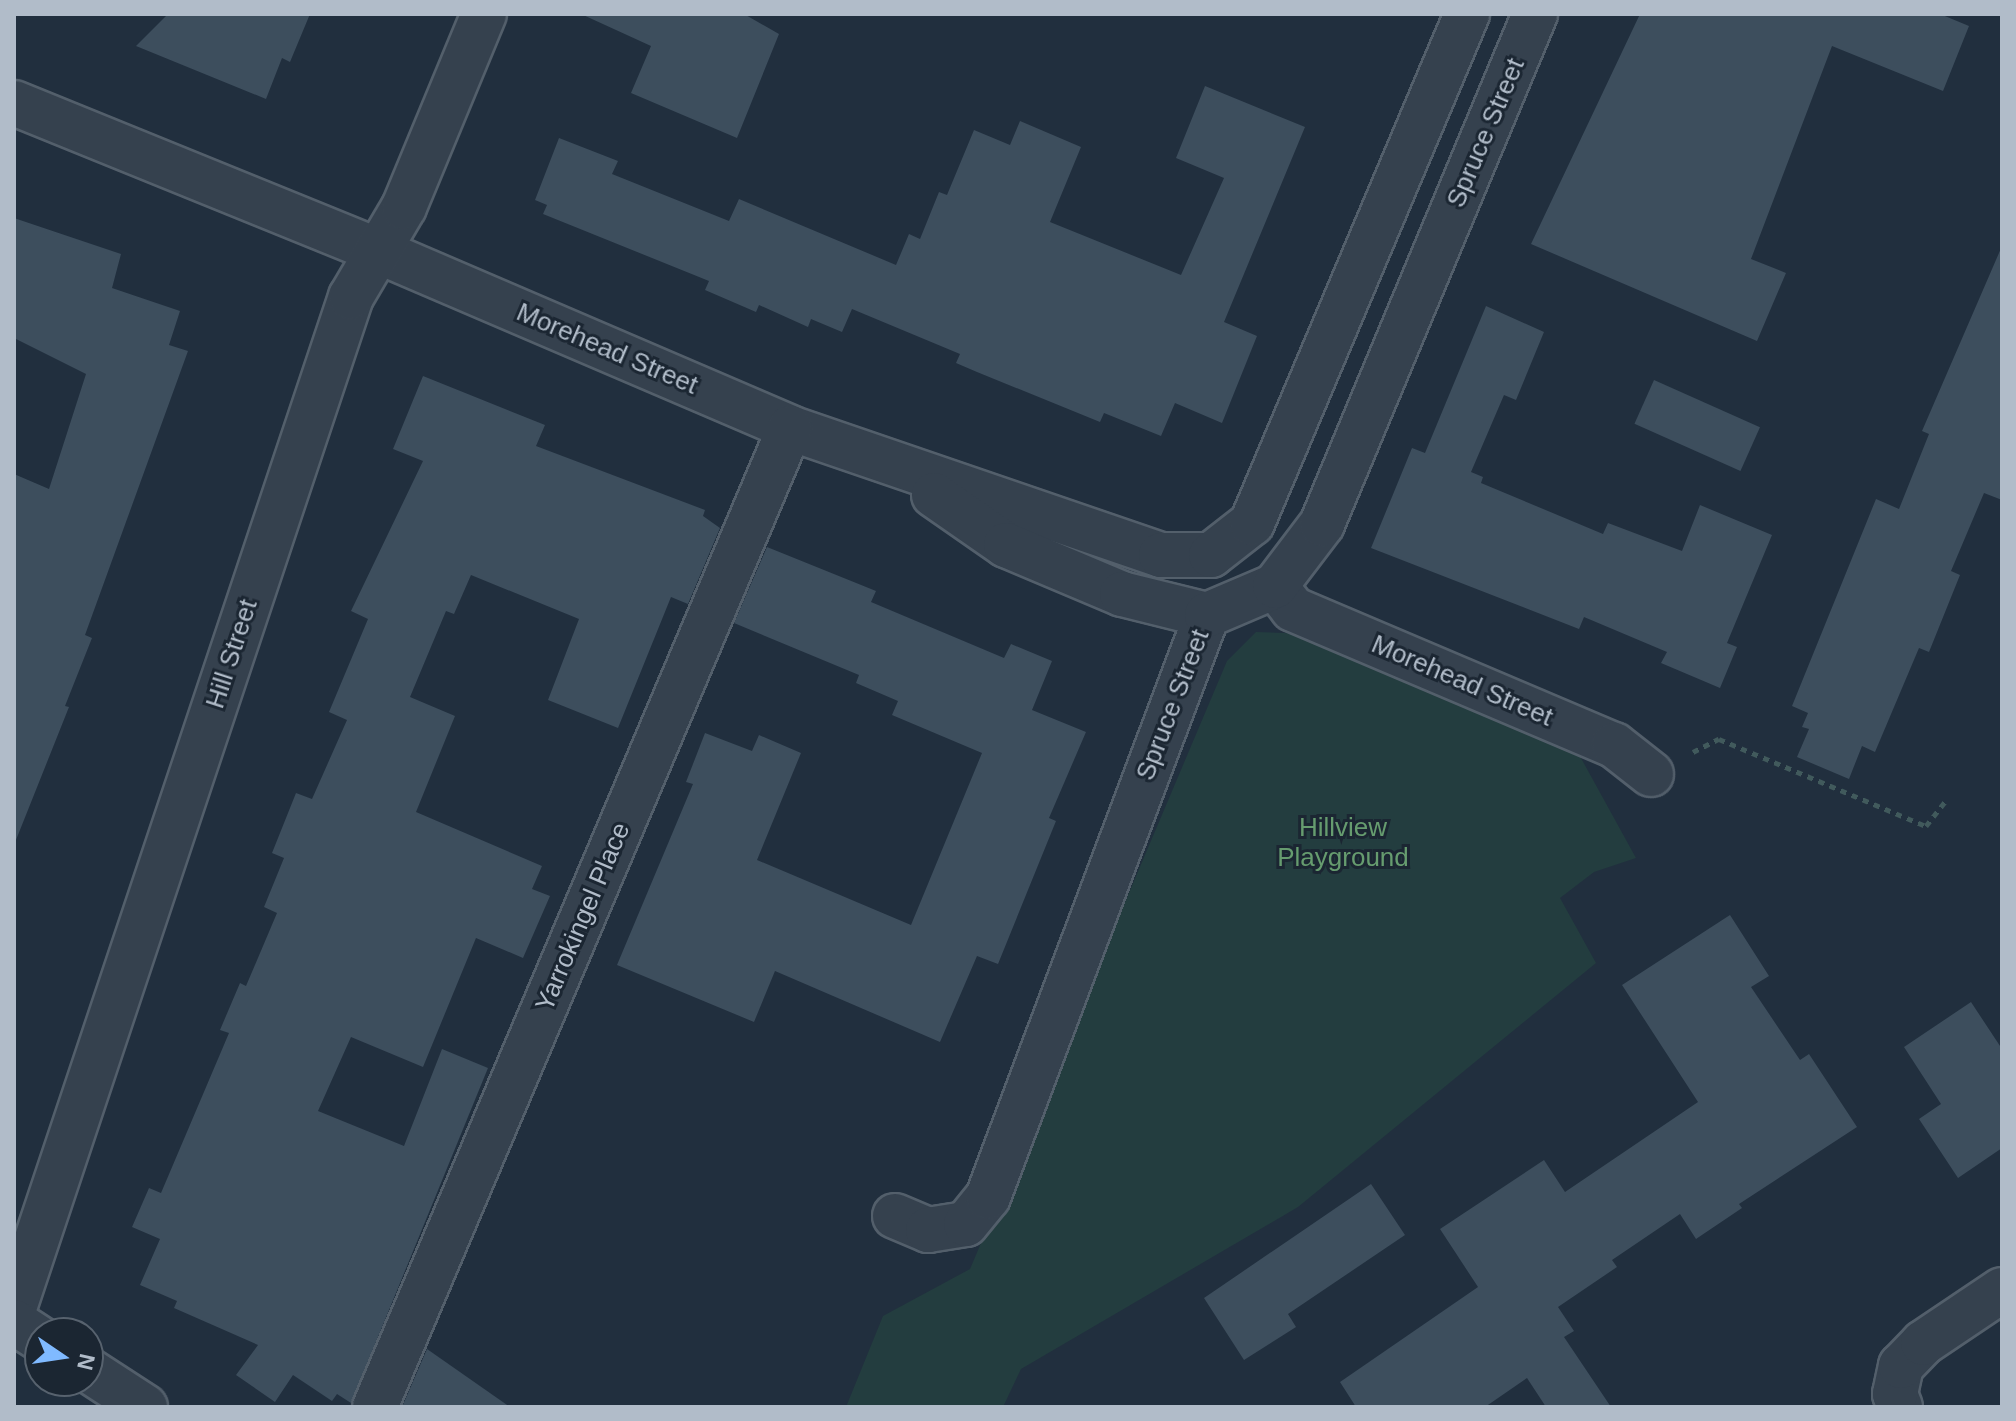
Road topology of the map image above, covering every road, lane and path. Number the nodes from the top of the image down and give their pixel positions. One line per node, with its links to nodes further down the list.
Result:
1 (484, 14): 5 (street, Hill Street)
2 (1467, 14): 7 (street, Morehead Street)
3 (1535, 14): 8 (street, Spruce Street)
4 (14, 103): 5 (street, Morehead Street)
5 (378, 251): 6 (street, Morehead Street); 15 (street, Hill Street)
6 (790, 428): 7 (street, Morehead Street); 18 (street, Yarrokingel Place)
7 (889, 465): 9 (street)
8 (1275, 586): 9 (street, Spruce Street); 11 (street, Morehead Street)
9 (1207, 615): 13 (street, Spruce Street)
10 (1719, 739): 12 (path)
11 (1651, 774)
12 (1946, 800)
13 (895, 1216)
14 (2002, 1290): 19 (street)
15 (14, 1308)
16 (104, 1380): 17 (street)
17 (145, 1407)
18 (375, 1407)
19 (1900, 1407)

